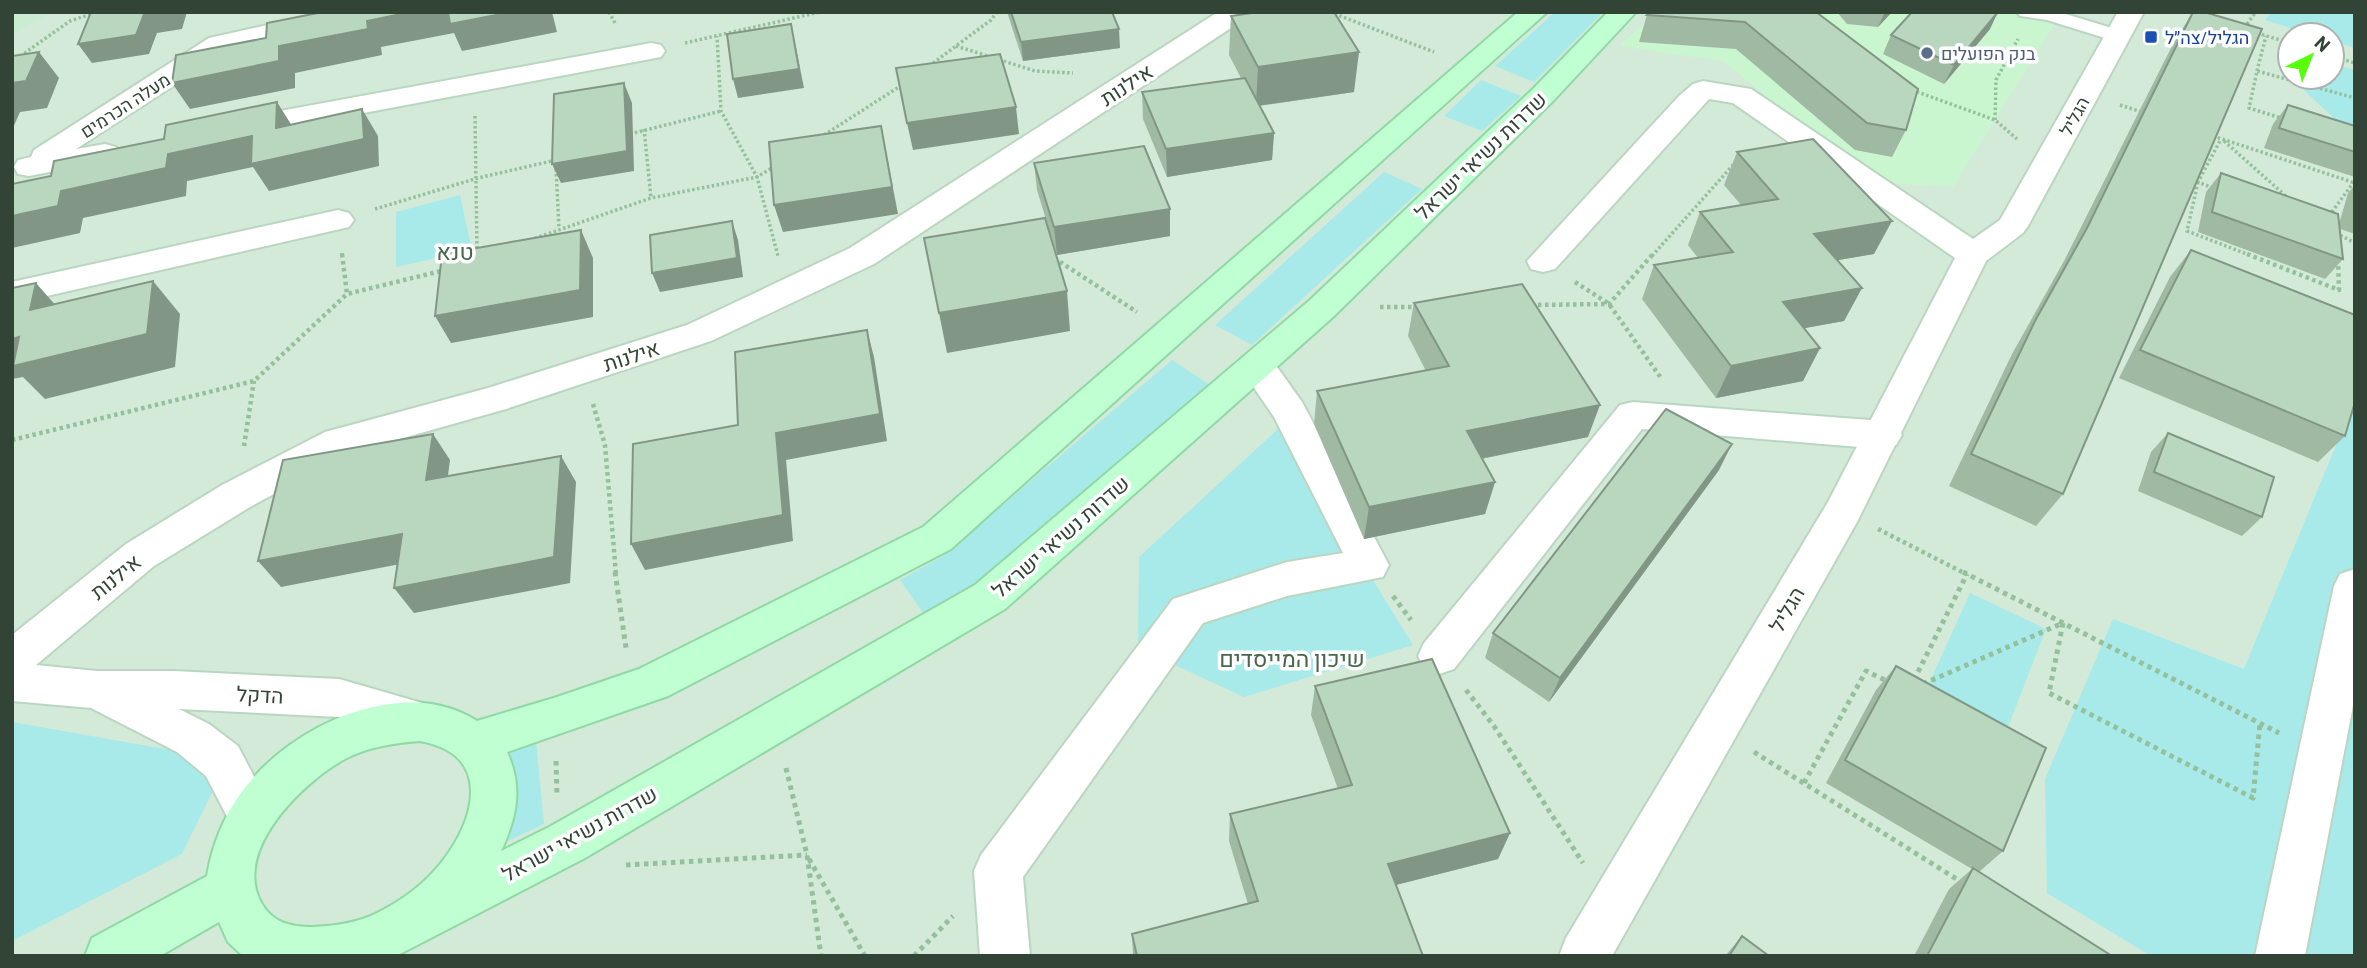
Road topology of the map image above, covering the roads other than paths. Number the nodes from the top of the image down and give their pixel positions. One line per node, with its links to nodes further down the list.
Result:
1 (364, 12): 10 (street, מעלה הכרמים)
2 (1237, 12): 19 (street, אילנות)
3 (1534, 12): 23 (main road)
4 (1623, 12): 15 (main road, שדרות נשיאי ישראל)
5 (2025, 12): 6 (lane, הגליל)
6 (2124, 24): 12 (street, הגליל)
7 (651, 51): 8 (street)
8 (204, 134)
9 (136, 147): 10 (street)
10 (20, 173)
11 (338, 220): 14 (street)
12 (1973, 255): 13 (street); 16 (street, הגליל)
13 (1543, 261)
14 (12, 293)
15 (1258, 366): 26 (main road, שדרות נשיאי ישראל); 28 (street)
16 (1883, 435): 18 (street); 29 (street, הגליל)
17 (2355, 586): 30 (street)
18 (1439, 656)
19 (12, 660)
20 (12, 682): 21 (street, הדקל)
21 (97, 690): 22 (street, הדקל); 24 (street, הדקל)
22 (420, 721): 23 (main road); 24 (main road)
23 (473, 742): 26 (main road)
24 (251, 815): 25 (main road)
25 (231, 889): 26 (main road); 27 (main road)
26 (371, 942)
27 (110, 956)
28 (1005, 956)
29 (1584, 956)
30 (2280, 956)

